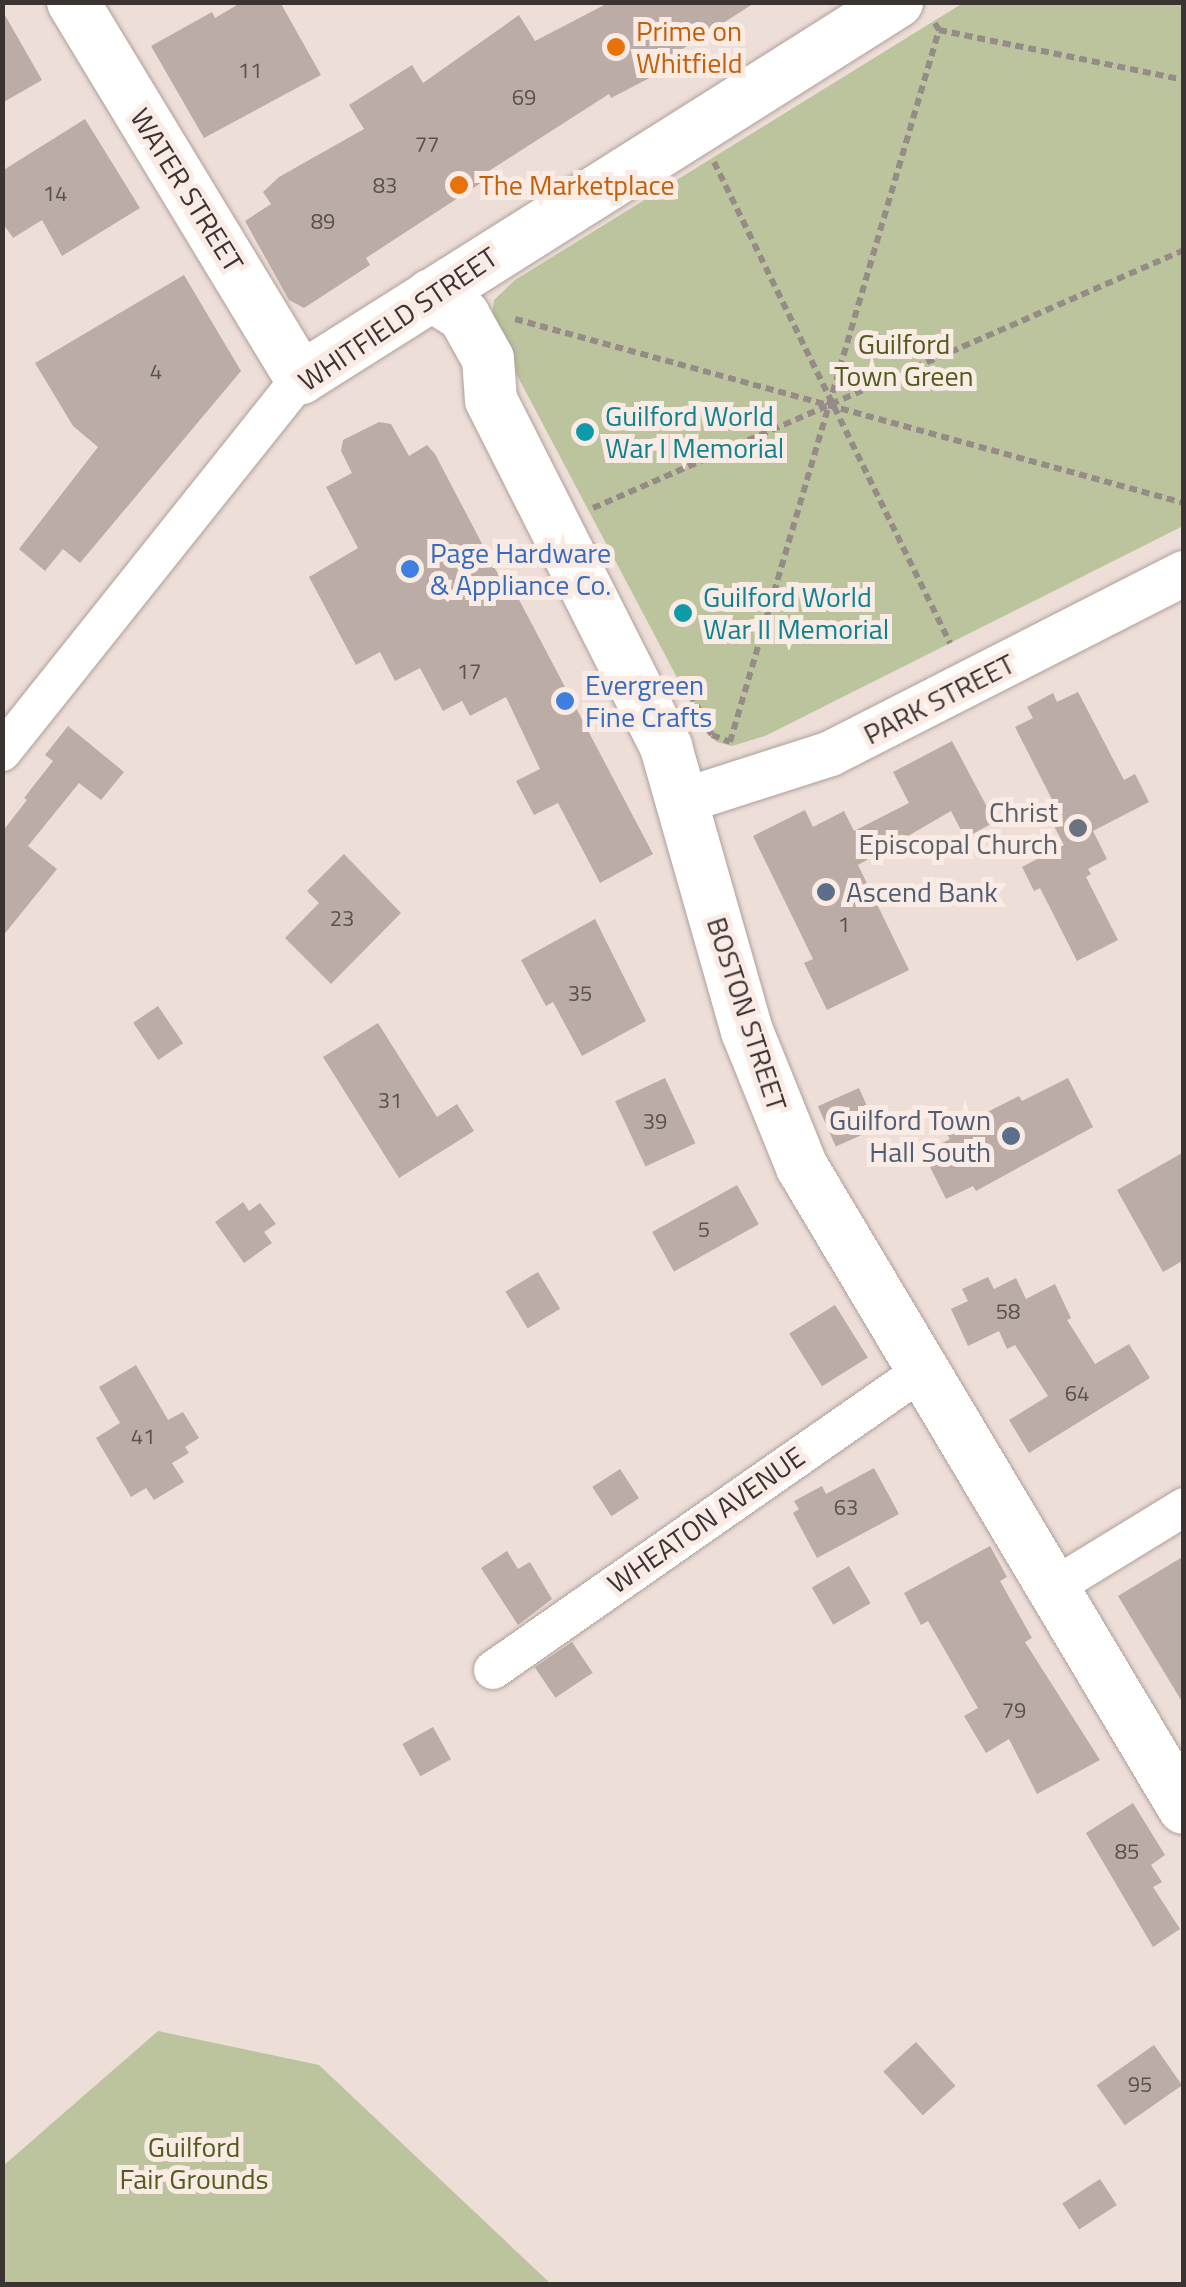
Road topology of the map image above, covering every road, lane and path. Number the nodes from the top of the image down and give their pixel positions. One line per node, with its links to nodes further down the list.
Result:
1 (74, 2): 8 (main road, WATER STREET)
2 (923, 17): 3 (path); 6 (main road, WHITFIELD STREET); 9 (path)
3 (1184, 80)
4 (711, 157): 9 (path)
5 (1184, 250): 9 (path)
6 (431, 295): 8 (main road, WHITFIELD STREET); 16 (main road, BOSTON STREET)
7 (508, 317): 9 (path)
8 (301, 378): 15 (street, WHITFIELD STREET)
9 (830, 404): 10 (path); 11 (path); 13 (path); 14 (path)
10 (1184, 503)
11 (593, 508)
12 (1184, 573): 16 (street, PARK STREET)
13 (950, 643)
14 (730, 742)
15 (2, 752)
16 (684, 800): 17 (main road, BOSTON STREET)
17 (922, 1371): 19 (main road, BOSTON STREET); 20 (street, WHEATON AVENUE)
18 (1184, 1507): 19 (street)
19 (1052, 1588): 21 (main road, BOSTON STREET)
20 (492, 1670)
21 (1184, 1808)

